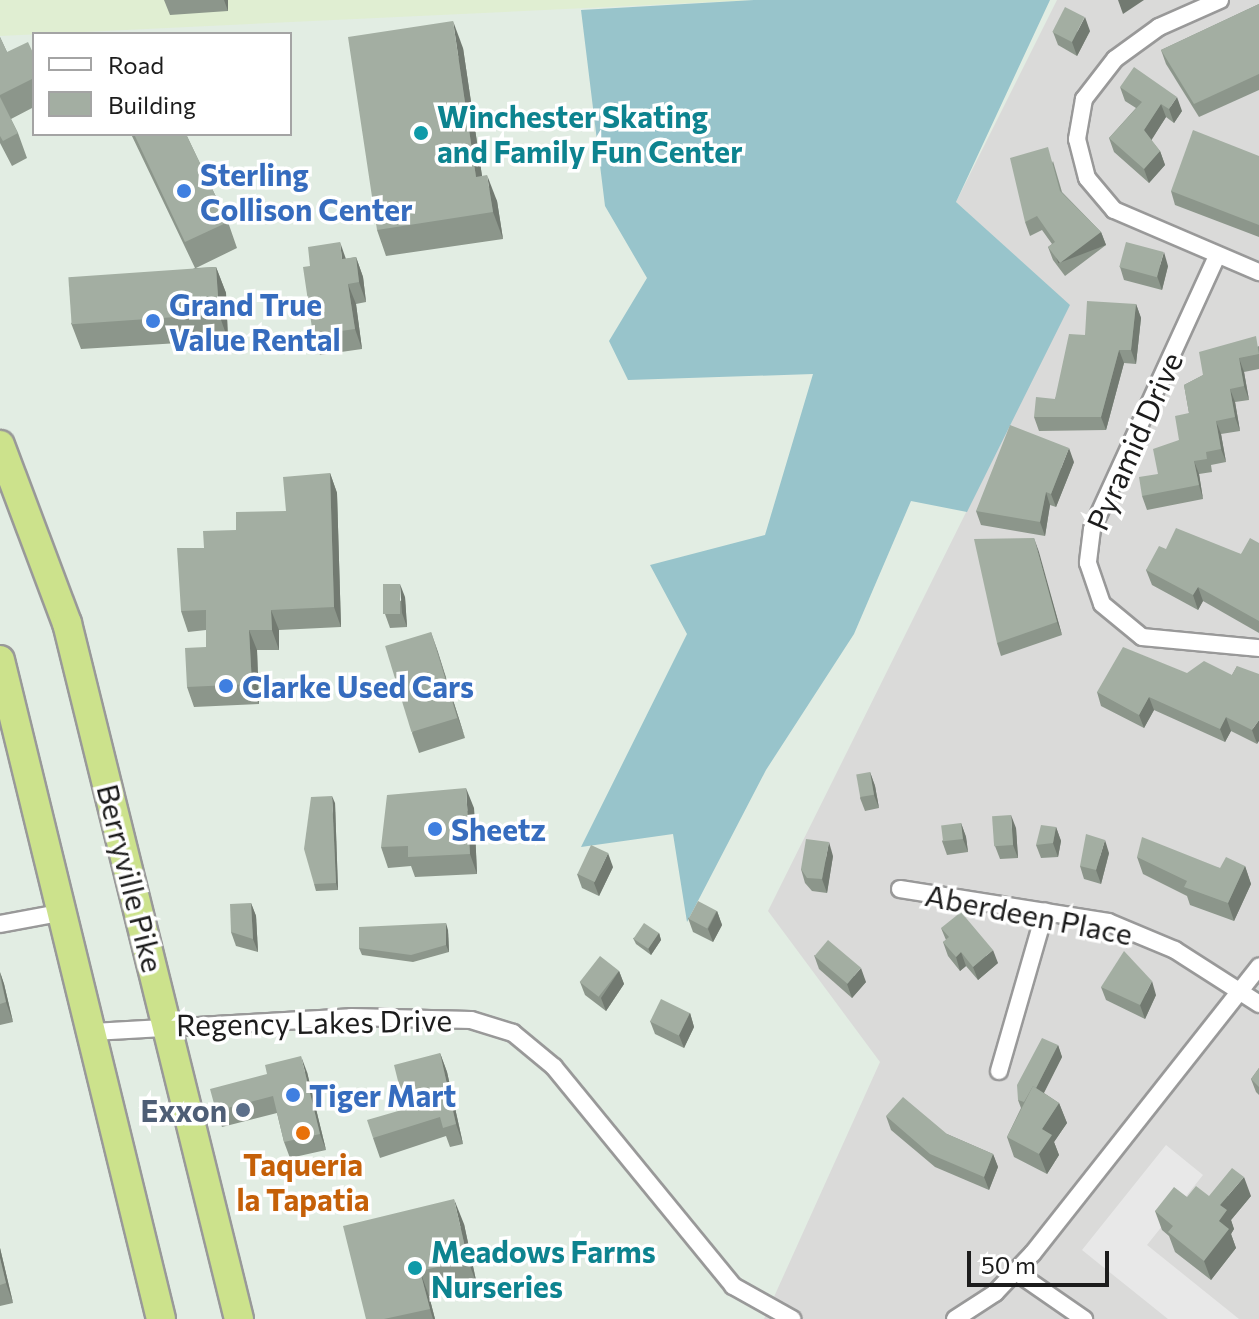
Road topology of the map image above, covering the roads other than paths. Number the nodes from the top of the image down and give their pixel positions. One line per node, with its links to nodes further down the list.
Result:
1 (1220, 0): 2 (street)
2 (1217, 256): 3 (street); 5 (street, Pyramid Drive)
3 (1259, 272)
4 (0, 445): 14 (highway, Berryville Pike)
5 (1259, 648)
6 (0, 660): 8 (highway)
7 (900, 889): 9 (street, Aberdeen Place)
8 (64, 912): 10 (street); 15 (highway)
9 (1045, 912): 12 (street, Aberdeen Place); 16 (street)
10 (0, 924)
11 (1259, 967): 12 (street)
12 (1240, 992): 13 (street, Aberdeen Place); 17 (street)
13 (1259, 1004)
14 (167, 1024): 15 (street, Regency Lakes Drive); 19 (highway, Berryville Pike); 20 (street, Regency Lakes Drive)
15 (93, 1032): 18 (highway)
16 (999, 1071)
17 (1016, 1272): 21 (street); 22 (street)
18 (161, 1319)
19 (239, 1319)
20 (792, 1319)
21 (955, 1319)
22 (1084, 1319)

